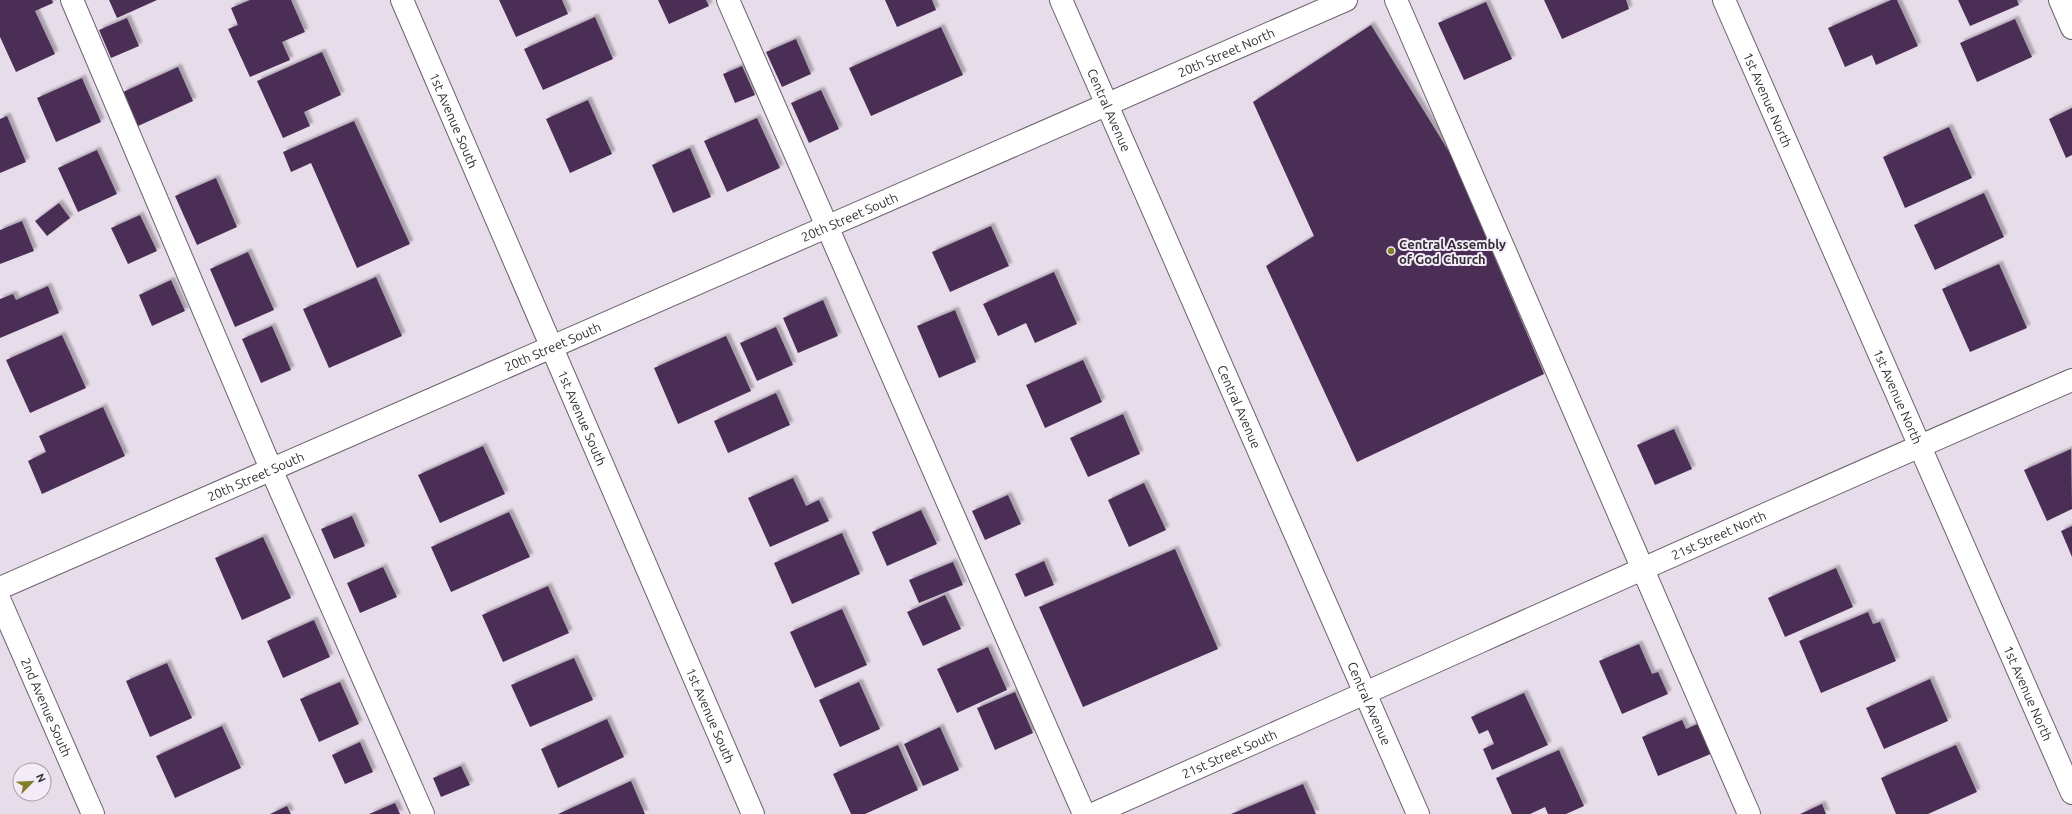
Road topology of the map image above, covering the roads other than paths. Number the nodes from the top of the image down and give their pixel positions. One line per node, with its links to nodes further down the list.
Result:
1 (72, 0): 15 (street)
2 (402, 0): 12 (street, 1st Avenue South)
3 (728, 0): 11 (street)
4 (1061, 0): 10 (street, Central Avenue)
5 (1346, 0): 10 (street, 20th Street North)
6 (1396, 0): 16 (street)
7 (1724, 0): 14 (street, 1st Avenue North)
8 (2060, 0): 9 (street)
9 (2072, 28)
10 (1106, 104): 11 (street, 20th Street South); 19 (street, Central Avenue)
11 (827, 226): 12 (street, 20th Street South); 24 (street)
12 (550, 347): 15 (street, 20th Street South); 23 (street, 1st Avenue South)
13 (2072, 380): 14 (street, 21st Street North)
14 (1920, 445): 16 (street, 21st Street North); 20 (street, 1st Avenue North)
15 (271, 470): 17 (street, 20th Street South); 22 (street)
16 (1642, 570): 19 (street, 21st Street North); 27 (street)
17 (0, 588)
18 (0, 601): 21 (street, 2nd Avenue South)
19 (1366, 694): 25 (street, 21st Street South); 26 (street, Central Avenue)
20 (2072, 793)
21 (93, 814)
22 (423, 814)
23 (753, 814)
24 (1084, 814)
25 (1093, 814)
26 (1418, 814)
27 (1749, 814)

